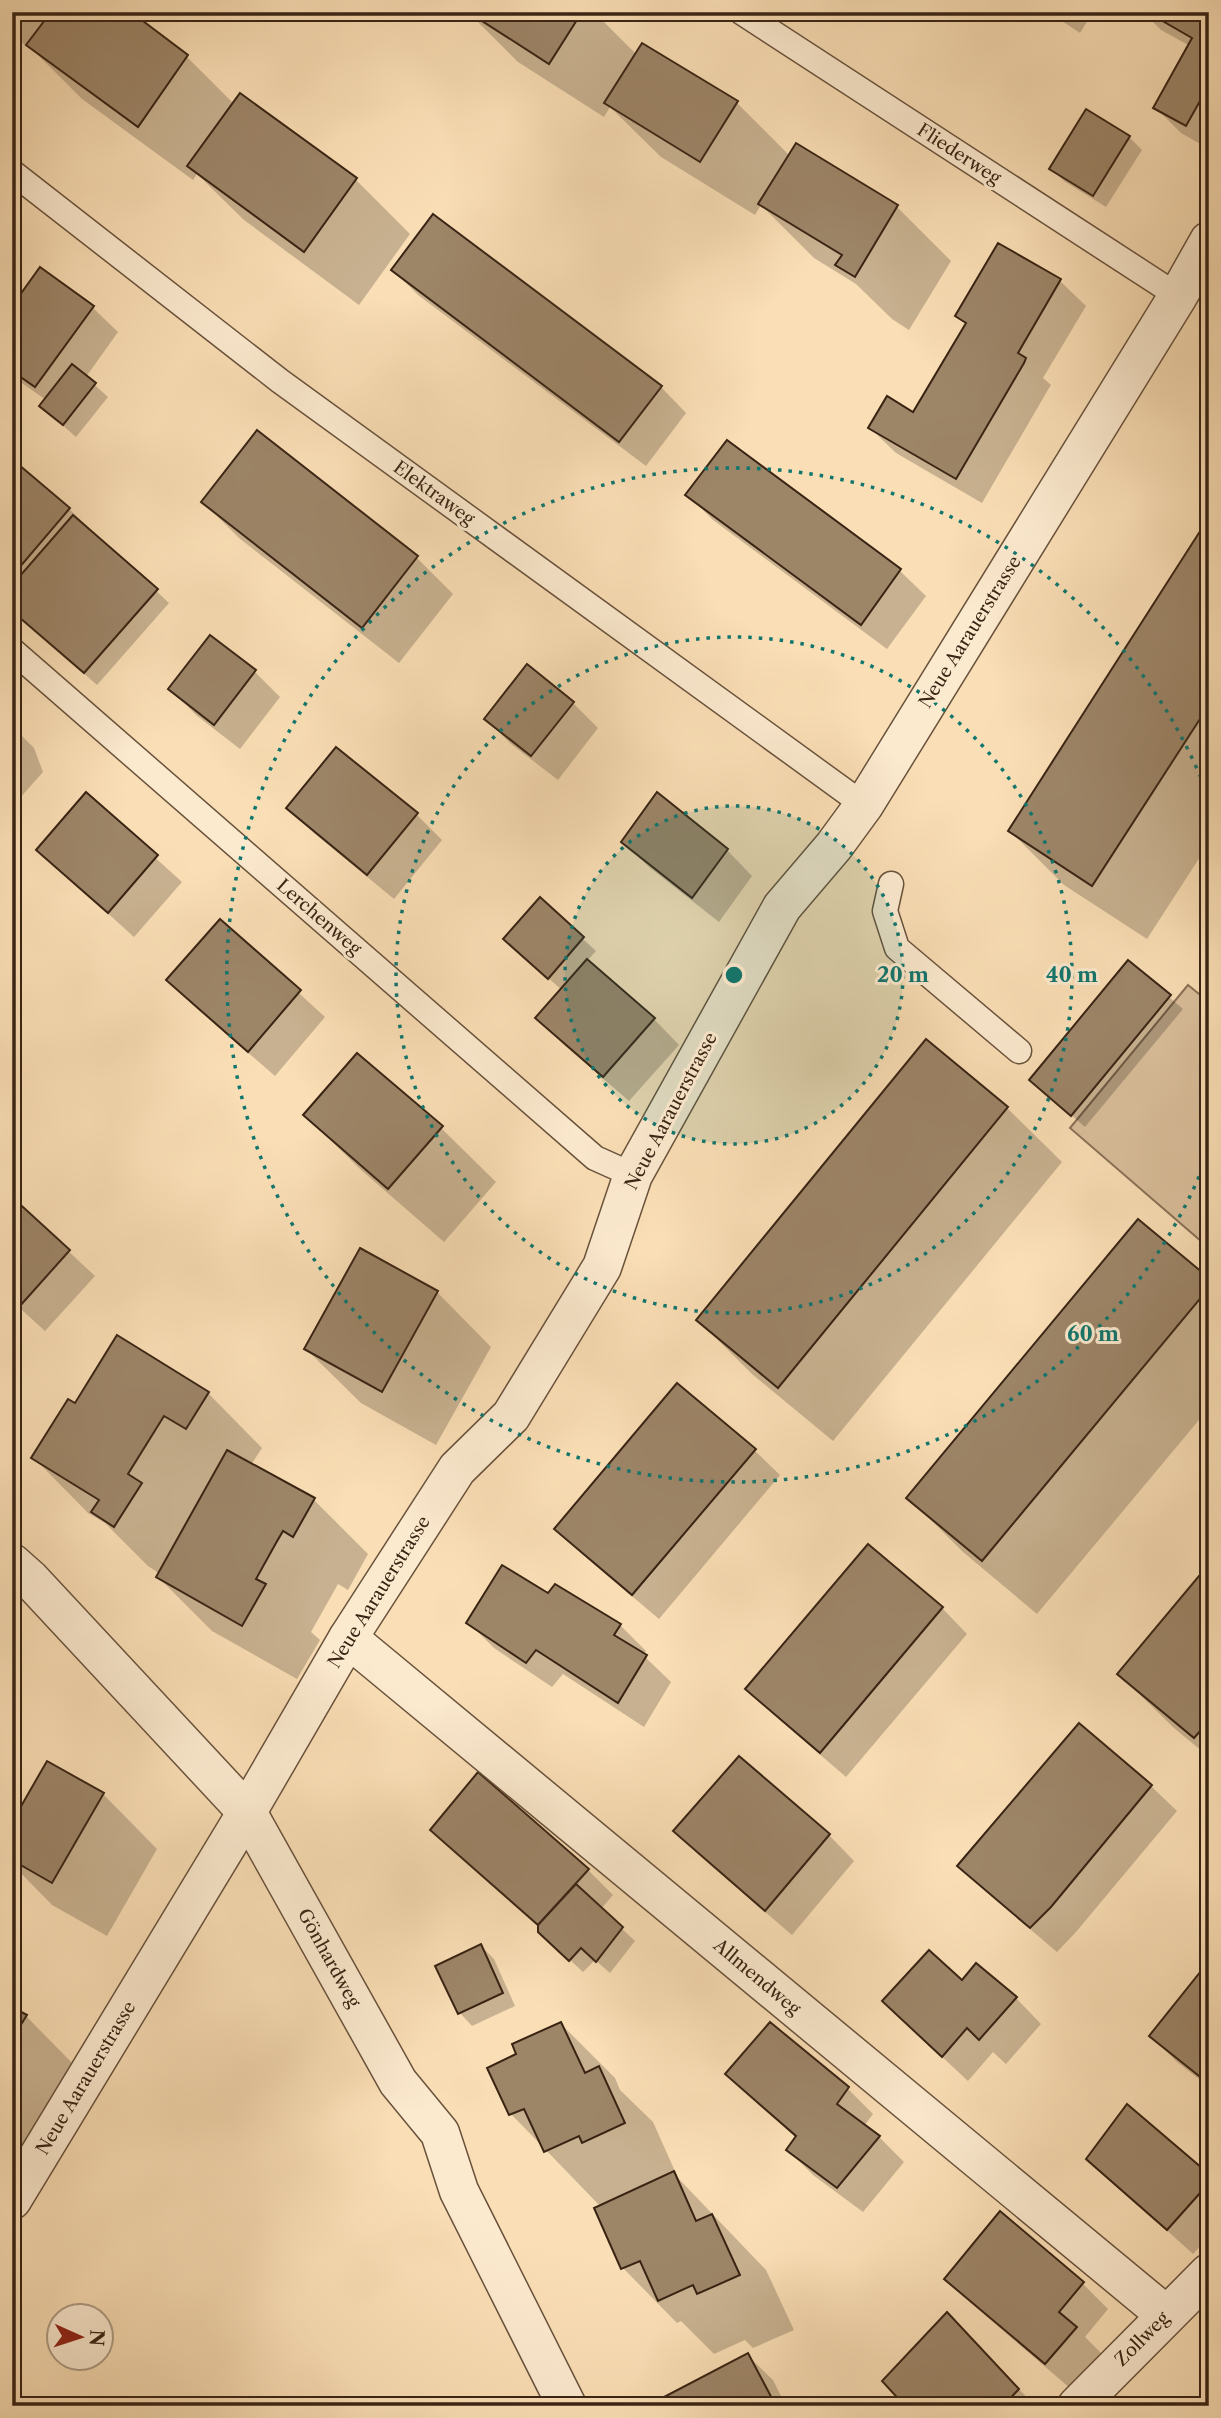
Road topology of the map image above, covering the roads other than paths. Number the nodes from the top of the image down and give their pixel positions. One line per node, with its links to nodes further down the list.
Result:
1 (741, 12): 4 (lane, Fliederweg)
2 (12, 172): 6 (lane, Elektraweg)
3 (1207, 249): 4 (street, Neue Aarauerstrasse)
4 (1178, 296): 6 (street, Neue Aarauerstrasse)
5 (12, 650): 9 (lane, Lerchenweg)
6 (864, 805): 9 (street, Neue Aarauerstrasse)
7 (891, 884): 8 (lane)
8 (1019, 1051)
9 (633, 1175): 11 (street, Neue Aarauerstrasse)
10 (12, 1563): 12 (street, Gönhardweg)
11 (348, 1639): 12 (street, Neue Aarauerstrasse); 15 (street, Allmendweg)
12 (247, 1812): 13 (street, Neue Aarauerstrasse); 16 (street, Gönhardweg)
13 (12, 2200)
14 (1209, 2273): 15 (street, Zollweg)
15 (1166, 2315): 17 (street, Zollweg)
16 (567, 2406)
17 (1076, 2406)

